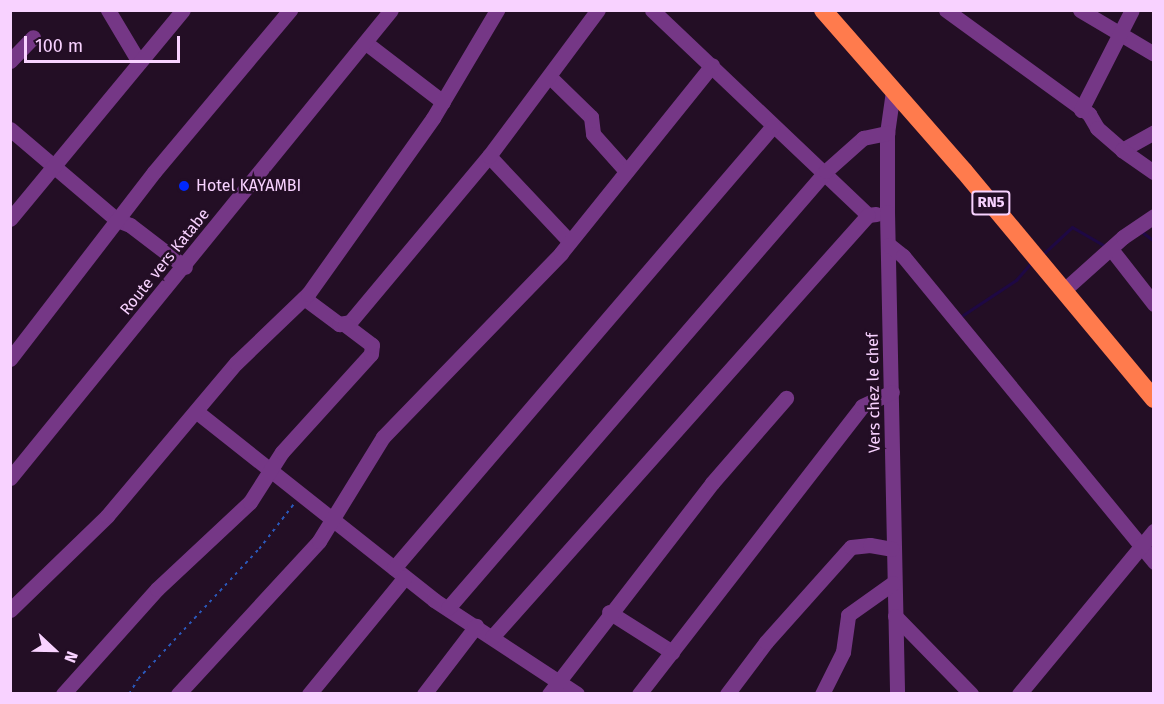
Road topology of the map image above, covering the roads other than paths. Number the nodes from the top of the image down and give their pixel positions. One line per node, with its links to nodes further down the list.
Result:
1 (108, 10): 17 (street)
2 (183, 10): 17 (street)
3 (290, 10): 37 (street)
4 (391, 10): 14 (street, Route vers Katabe)
5 (598, 10): 19 (street)
6 (651, 10): 18 (street)
7 (823, 10): 20 (highway, RN5)
8 (946, 10): 22 (street)
9 (1080, 10): 12 (street)
10 (1132, 10): 12 (street)
11 (491, 13): 21 (street)
12 (1119, 36): 15 (street); 22 (street)
13 (33, 37): 16 (street)
14 (366, 43): 21 (street); 41 (street, Route vers Katabe)
15 (1154, 54)
16 (10, 61)
17 (139, 63): 29 (street)
18 (712, 65): 23 (street); 30 (street)
19 (551, 78): 28 (street); 30 (street)
20 (893, 92): 26 (street, Vers chez le chef); 42 (highway, RN5)
21 (443, 102): 43 (street)
22 (1081, 110): 27 (street)
23 (773, 126): 31 (street); 58 (street)
24 (10, 129): 29 (street)
25 (1154, 132): 27 (street)
26 (887, 133): 31 (street); 33 (street, Vers chez le chef)
27 (1122, 150): 32 (street)
28 (489, 156): 38 (street); 45 (street)
29 (53, 164): 36 (street); 37 (street)
30 (626, 171): 38 (street)
31 (826, 171): 34 (street); 60 (street)
32 (1154, 172)
33 (887, 212): 34 (street); 39 (street, Vers chez le chef)
34 (868, 214): 65 (street)
35 (1154, 216): 40 (street)
36 (10, 219)
37 (117, 220): 41 (street); 46 (street)
38 (569, 241): 53 (street)
39 (889, 245): 47 (street, Vers chez le chef); 55 (street)
40 (1111, 249): 42 (street); 44 (street)
41 (185, 267): 52 (street, Route vers Katabe)
42 (1064, 290): 48 (highway, RN5)
43 (304, 298): 45 (street); 50 (street)
44 (1154, 304)
45 (345, 325): 51 (street)
46 (10, 359)
47 (892, 392): 56 (street, Vers chez le chef); 66 (street)
48 (1152, 395)
49 (786, 398): 62 (street)
50 (197, 412): 51 (street); 61 (street)
51 (268, 472): 53 (street); 68 (street)
52 (10, 478)
53 (331, 522): 58 (street); 69 (street)
54 (1154, 531): 55 (street)
55 (1140, 545): 57 (street); 78 (street)
56 (892, 549): 59 (street, Vers chez le chef); 74 (street)
57 (1154, 562)
58 (399, 572): 60 (street); 70 (street)
59 (892, 583): 63 (street, Vers chez le chef); 75 (street)
60 (448, 608): 64 (street)
61 (10, 610)
62 (609, 612): 66 (street); 67 (street)
63 (895, 616): 76 (street, Vers chez le chef); 77 (street)
64 (476, 626): 65 (street); 71 (street)
65 (492, 637): 67 (street)
66 (672, 652): 73 (street)
67 (554, 687): 72 (street)
68 (63, 693)
69 (178, 693)
70 (309, 693)
71 (424, 693)
72 (577, 693)
73 (639, 693)
74 (726, 693)
75 (822, 693)
76 (897, 693)
77 (971, 693)
78 (1018, 693)

